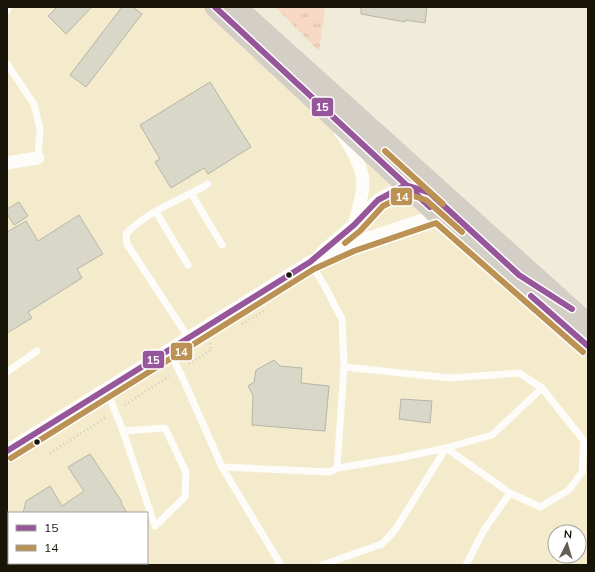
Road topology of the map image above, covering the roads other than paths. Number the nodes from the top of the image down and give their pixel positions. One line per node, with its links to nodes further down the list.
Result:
1 (8, 7): 5 (lane)
2 (211, 7): 16 (street)
3 (215, 7): 11 (main road)
4 (236, 7): 7 (main road)
5 (7, 11)
6 (7, 64): 8 (lane)
7 (390, 146): 13 (street); 20 (main road)
8 (38, 158): 9 (street)
9 (7, 163)
10 (208, 184): 12 (lane)
11 (406, 185): 13 (street); 15 (main road); 16 (street)
12 (191, 193): 14 (lane); 17 (lane)
13 (430, 193): 15 (street); 20 (street)
14 (156, 212): 19 (lane); 22 (lane)
15 (437, 214): 18 (street); 23 (main road)
16 (354, 225): 18 (street)
17 (222, 245)
18 (310, 262): 22 (street); 26 (lane)
19 (188, 265)
20 (572, 309): 21 (main road)
21 (588, 324)
22 (188, 337): 24 (street)
23 (588, 346)
24 (169, 350): 29 (street); 33 (lane)
25 (37, 351): 27 (lane)
26 (344, 367): 28 (lane); 34 (lane)
27 (7, 372)
28 (542, 388): 31 (lane); 35 (lane)
29 (106, 389): 30 (lane); 32 (street)
30 (123, 431): 30 (lane)
31 (446, 448): 34 (lane); 35 (lane); 37 (lane)
32 (7, 451)
33 (222, 467): 34 (lane); 36 (lane)
34 (337, 468)
35 (510, 493): 38 (lane)
36 (281, 565)
37 (322, 565)
38 (466, 565)

